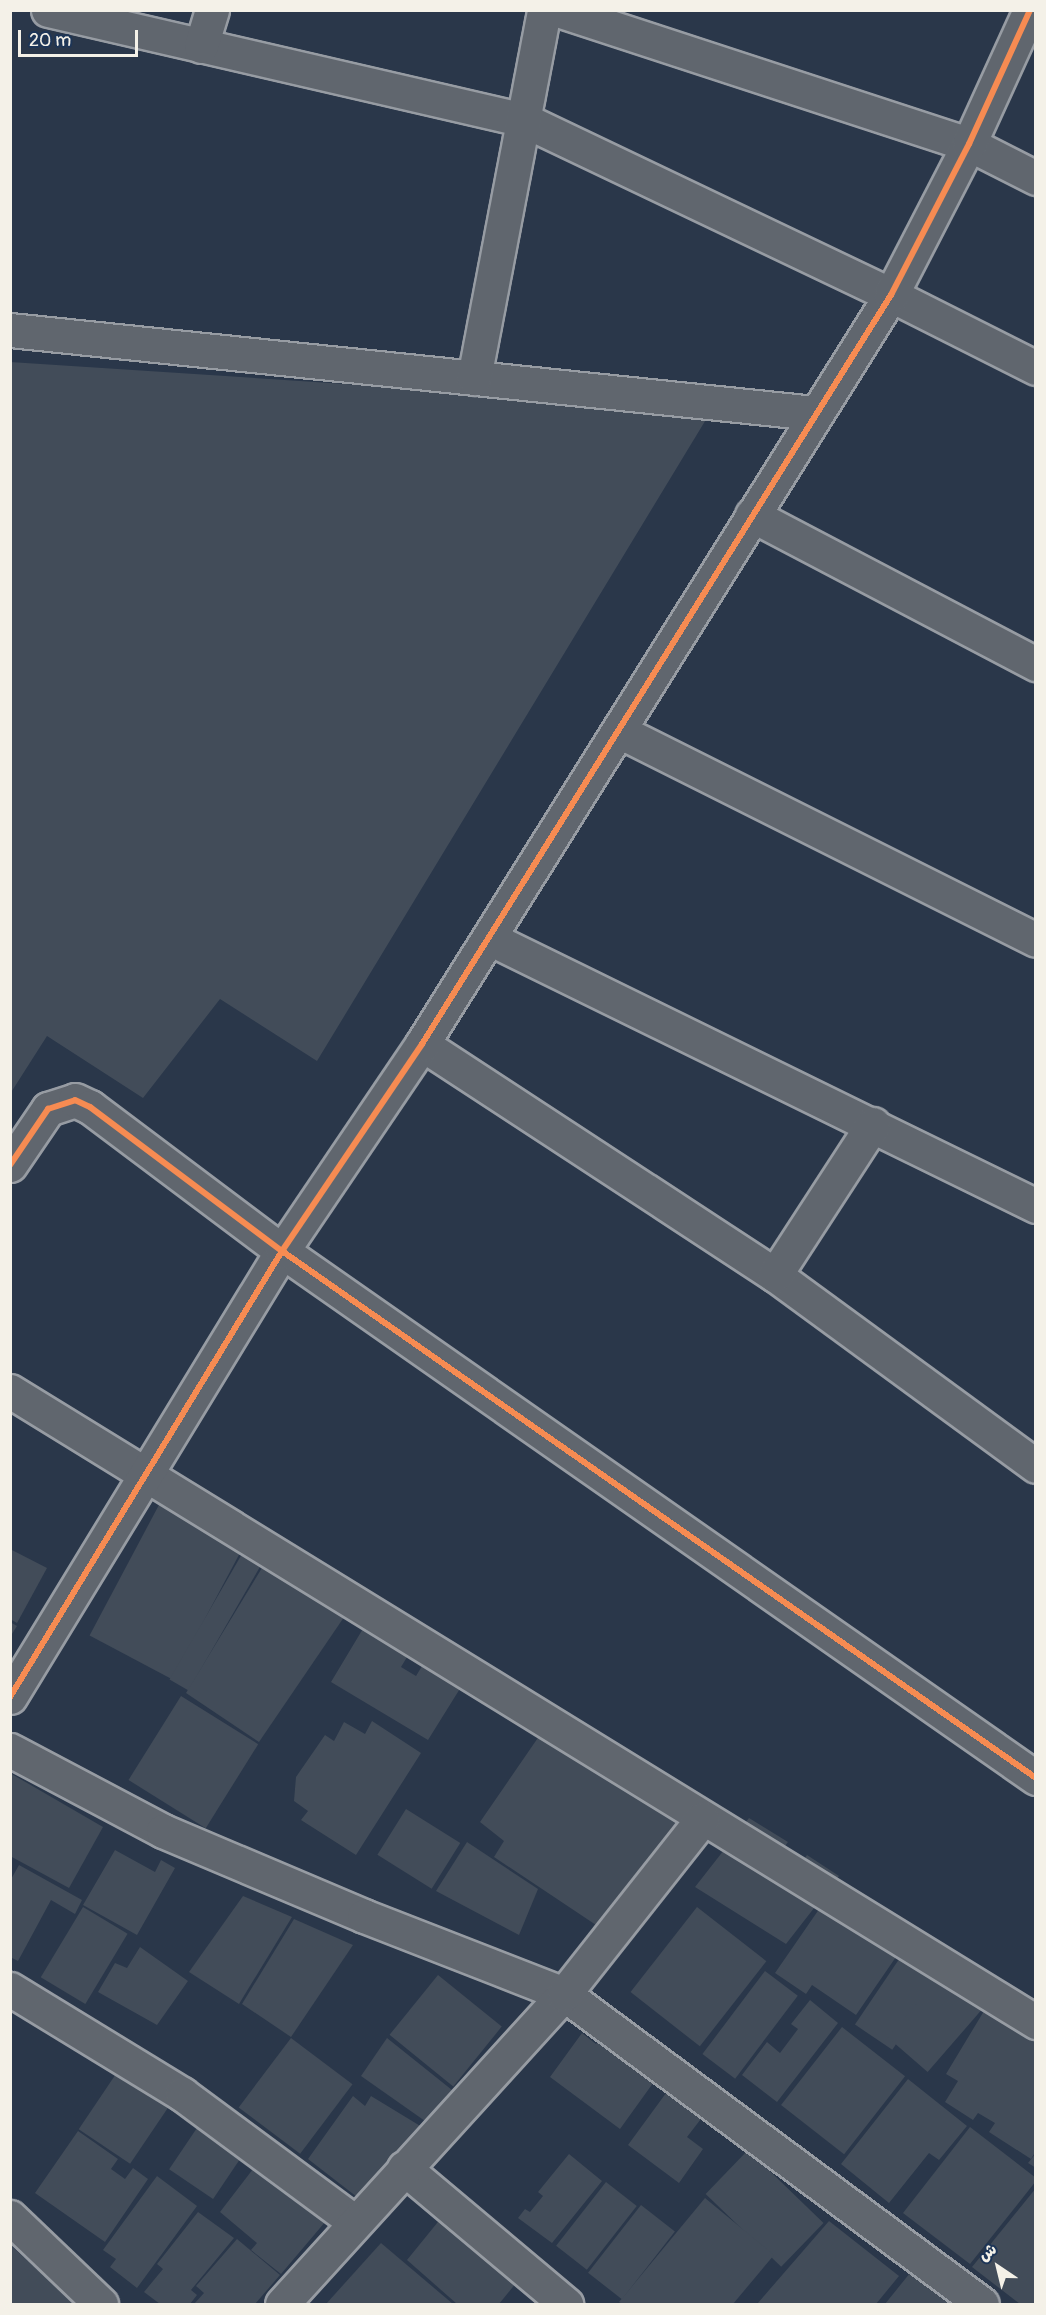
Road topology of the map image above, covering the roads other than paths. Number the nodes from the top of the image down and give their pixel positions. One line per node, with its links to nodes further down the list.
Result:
1 (48, 10): 6 (street)
2 (212, 10): 6 (street)
3 (544, 10): 7 (street)
4 (558, 10): 8 (street)
5 (1030, 10): 8 (street)
6 (201, 46): 7 (street)
7 (524, 120): 10 (street); 13 (street)
8 (969, 144): 9 (street); 10 (street)
9 (1035, 178)
10 (891, 295): 12 (street); 14 (street)
11 (10, 330): 13 (street)
12 (1035, 368)
13 (474, 378): 14 (street)
14 (815, 412): 15 (street)
15 (752, 514): 16 (street); 17 (street)
16 (1035, 664)
17 (619, 730): 18 (street); 19 (street)
18 (489, 938): 20 (street); 21 (street)
19 (1035, 939)
20 (422, 1044): 24 (street); 25 (street)
21 (873, 1124): 23 (street); 25 (street)
22 (10, 1165): 24 (street)
23 (1035, 1206)
24 (282, 1251): 28 (street); 31 (street)
25 (775, 1275): 27 (street)
26 (10, 1392): 28 (street)
27 (1035, 1466)
28 (145, 1475): 29 (street); 32 (street)
29 (10, 1697)
30 (10, 1750): 34 (street)
31 (1035, 1778)
32 (702, 1819): 34 (street); 35 (street)
33 (10, 1989): 38 (street)
34 (564, 1994): 36 (street); 42 (street)
35 (1031, 2011)
36 (404, 2168): 38 (street); 41 (street)
37 (10, 2217): 39 (street)
38 (356, 2222): 40 (street)
39 (101, 2304)
40 (282, 2304)
41 (566, 2304)
42 (982, 2304)

